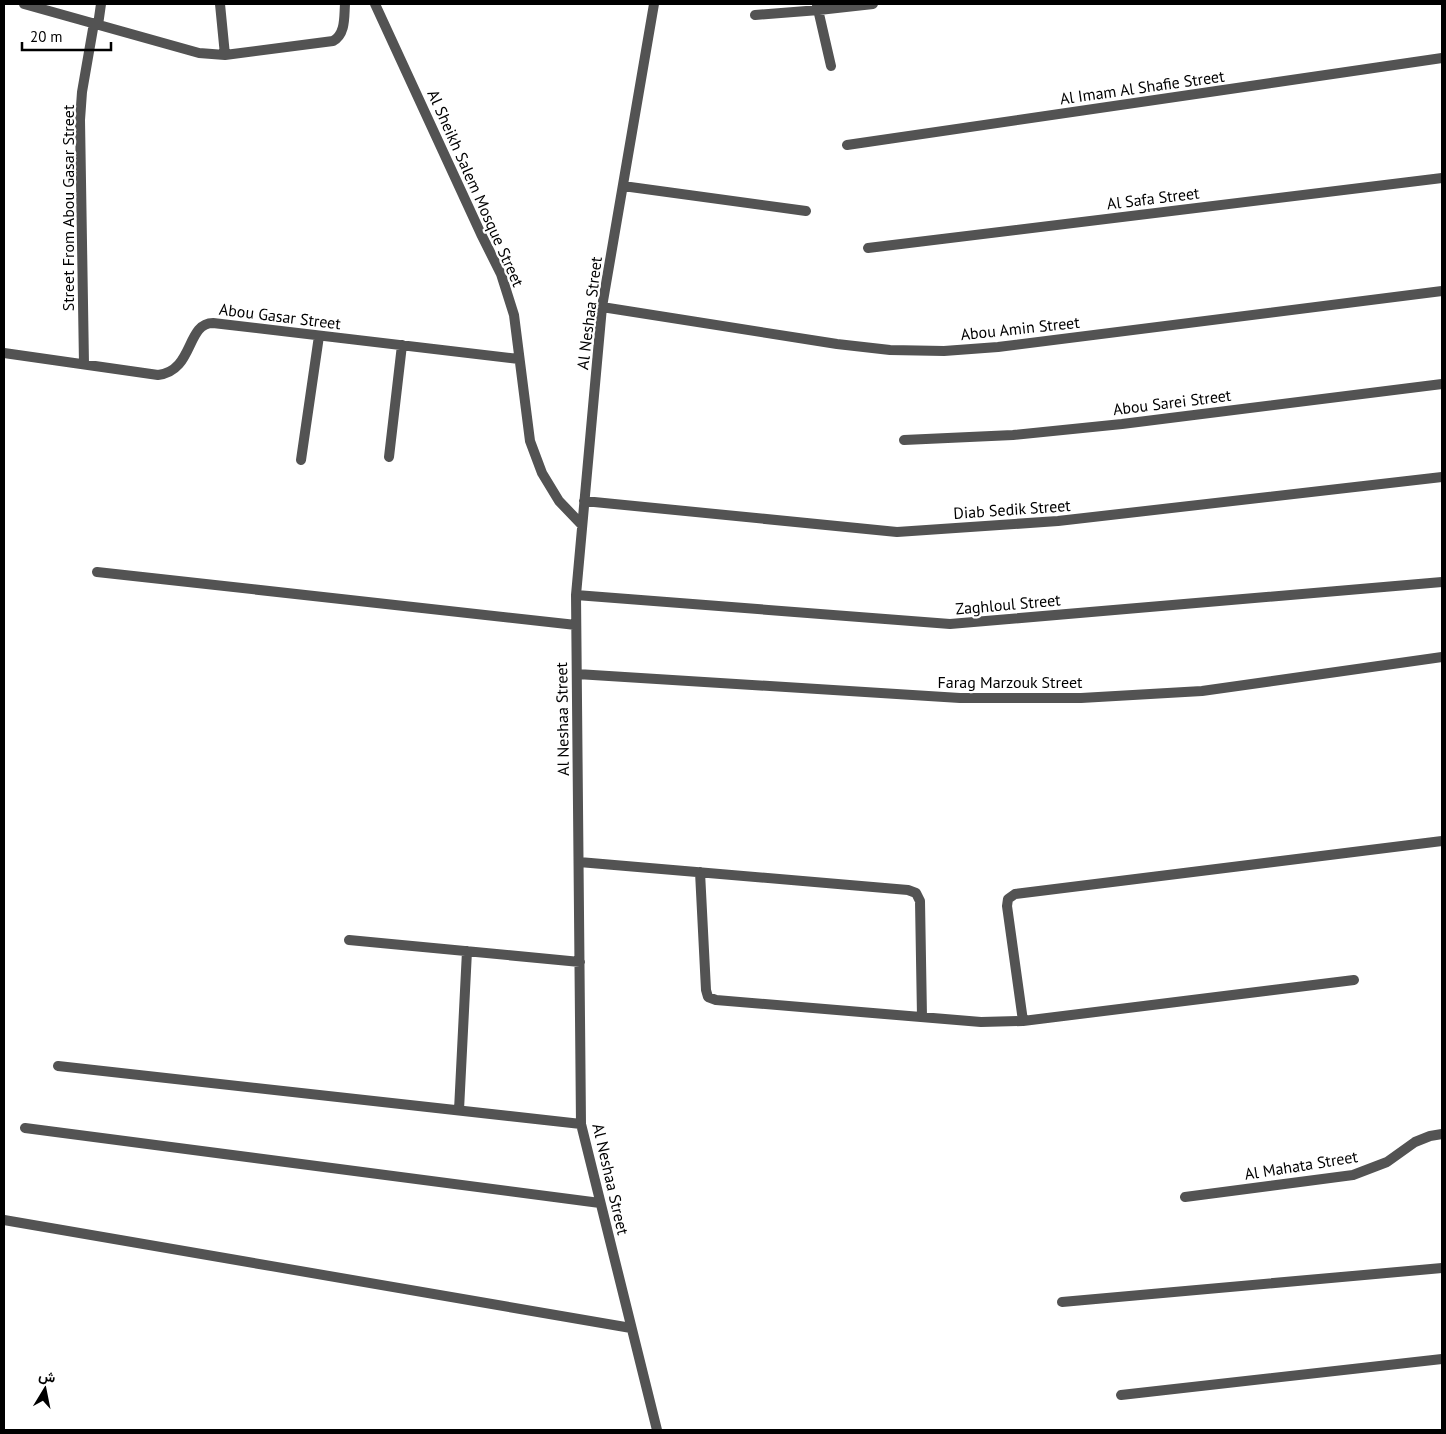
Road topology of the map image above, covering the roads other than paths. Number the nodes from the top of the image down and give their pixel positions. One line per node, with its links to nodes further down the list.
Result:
1 (24, 4): 8 (street)
2 (101, 4): 11 (street, Street From Abou Gasar Street)
3 (220, 4): 12 (street)
4 (345, 4): 12 (street)
5 (375, 4): 25 (street, Al Sheikh Salem Mosque Street)
6 (654, 4): 17 (street, Al Neshaa Street)
7 (873, 4): 9 (street)
8 (35, 5): 11 (street)
9 (818, 7): 10 (street); 14 (street)
10 (755, 15)
11 (96, 24): 12 (street); 26 (street, Street From Abou Gasar Street)
12 (225, 56)
13 (1442, 58): 15 (street, Al Imam Al Shafie Street)
14 (831, 66)
15 (847, 146)
16 (1442, 178): 19 (street, Al Safa Street)
17 (623, 186): 18 (street); 21 (street, Al Neshaa Street)
18 (806, 211)
19 (868, 248)
20 (1442, 291): 21 (street, Abou Amin Street)
21 (602, 307): 32 (street, Al Neshaa Street)
22 (319, 336): 23 (street, Abou Gasar Street); 26 (street, Abou Gasar Street); 30 (street)
23 (402, 346): 25 (street, Abou Gasar Street); 29 (street)
24 (4, 353): 26 (street, Abou Gasar Street)
25 (519, 359): 33 (street, Al Sheikh Salem Mosque Street)
26 (84, 364)
27 (1442, 384): 28 (street, Abou Sarei Street)
28 (904, 440)
29 (389, 457)
30 (301, 460)
31 (1442, 477): 32 (street, Diab Sedik Street)
32 (584, 501): 33 (street, Al Neshaa Street)
33 (582, 525): 36 (street, Al Neshaa Street)
34 (97, 572): 37 (street)
35 (1442, 582): 36 (street, Zaghloul Street)
36 (576, 595): 37 (street, Al Neshaa Street)
37 (576, 625): 39 (street, Al Neshaa Street)
38 (1442, 657): 39 (street, Farag Marzouk Street)
39 (577, 674): 41 (street, Al Neshaa Street)
40 (1442, 841): 48 (street)
41 (579, 862): 42 (street); 45 (street, Al Neshaa Street)
42 (700, 872): 47 (street); 47 (street)
43 (348, 940): 44 (street)
44 (468, 951): 45 (street); 50 (street)
45 (580, 962): 51 (street, Al Neshaa Street)
46 (1354, 980): 48 (street)
47 (922, 1018): 48 (street)
48 (1024, 1021)
49 (58, 1066): 50 (street)
50 (460, 1110): 51 (street)
51 (581, 1124): 55 (street, Al Neshaa Street)
52 (25, 1128): 55 (street)
53 (1442, 1134): 54 (street, Al Mahata Street)
54 (1185, 1197)
55 (600, 1203): 59 (street, Al Neshaa Street)
56 (4, 1220): 59 (street)
57 (1442, 1268): 58 (street)
58 (1062, 1302)
59 (632, 1328): 62 (street, Al Neshaa Street)
60 (1442, 1359): 61 (street)
61 (1121, 1396)
62 (657, 1430)

